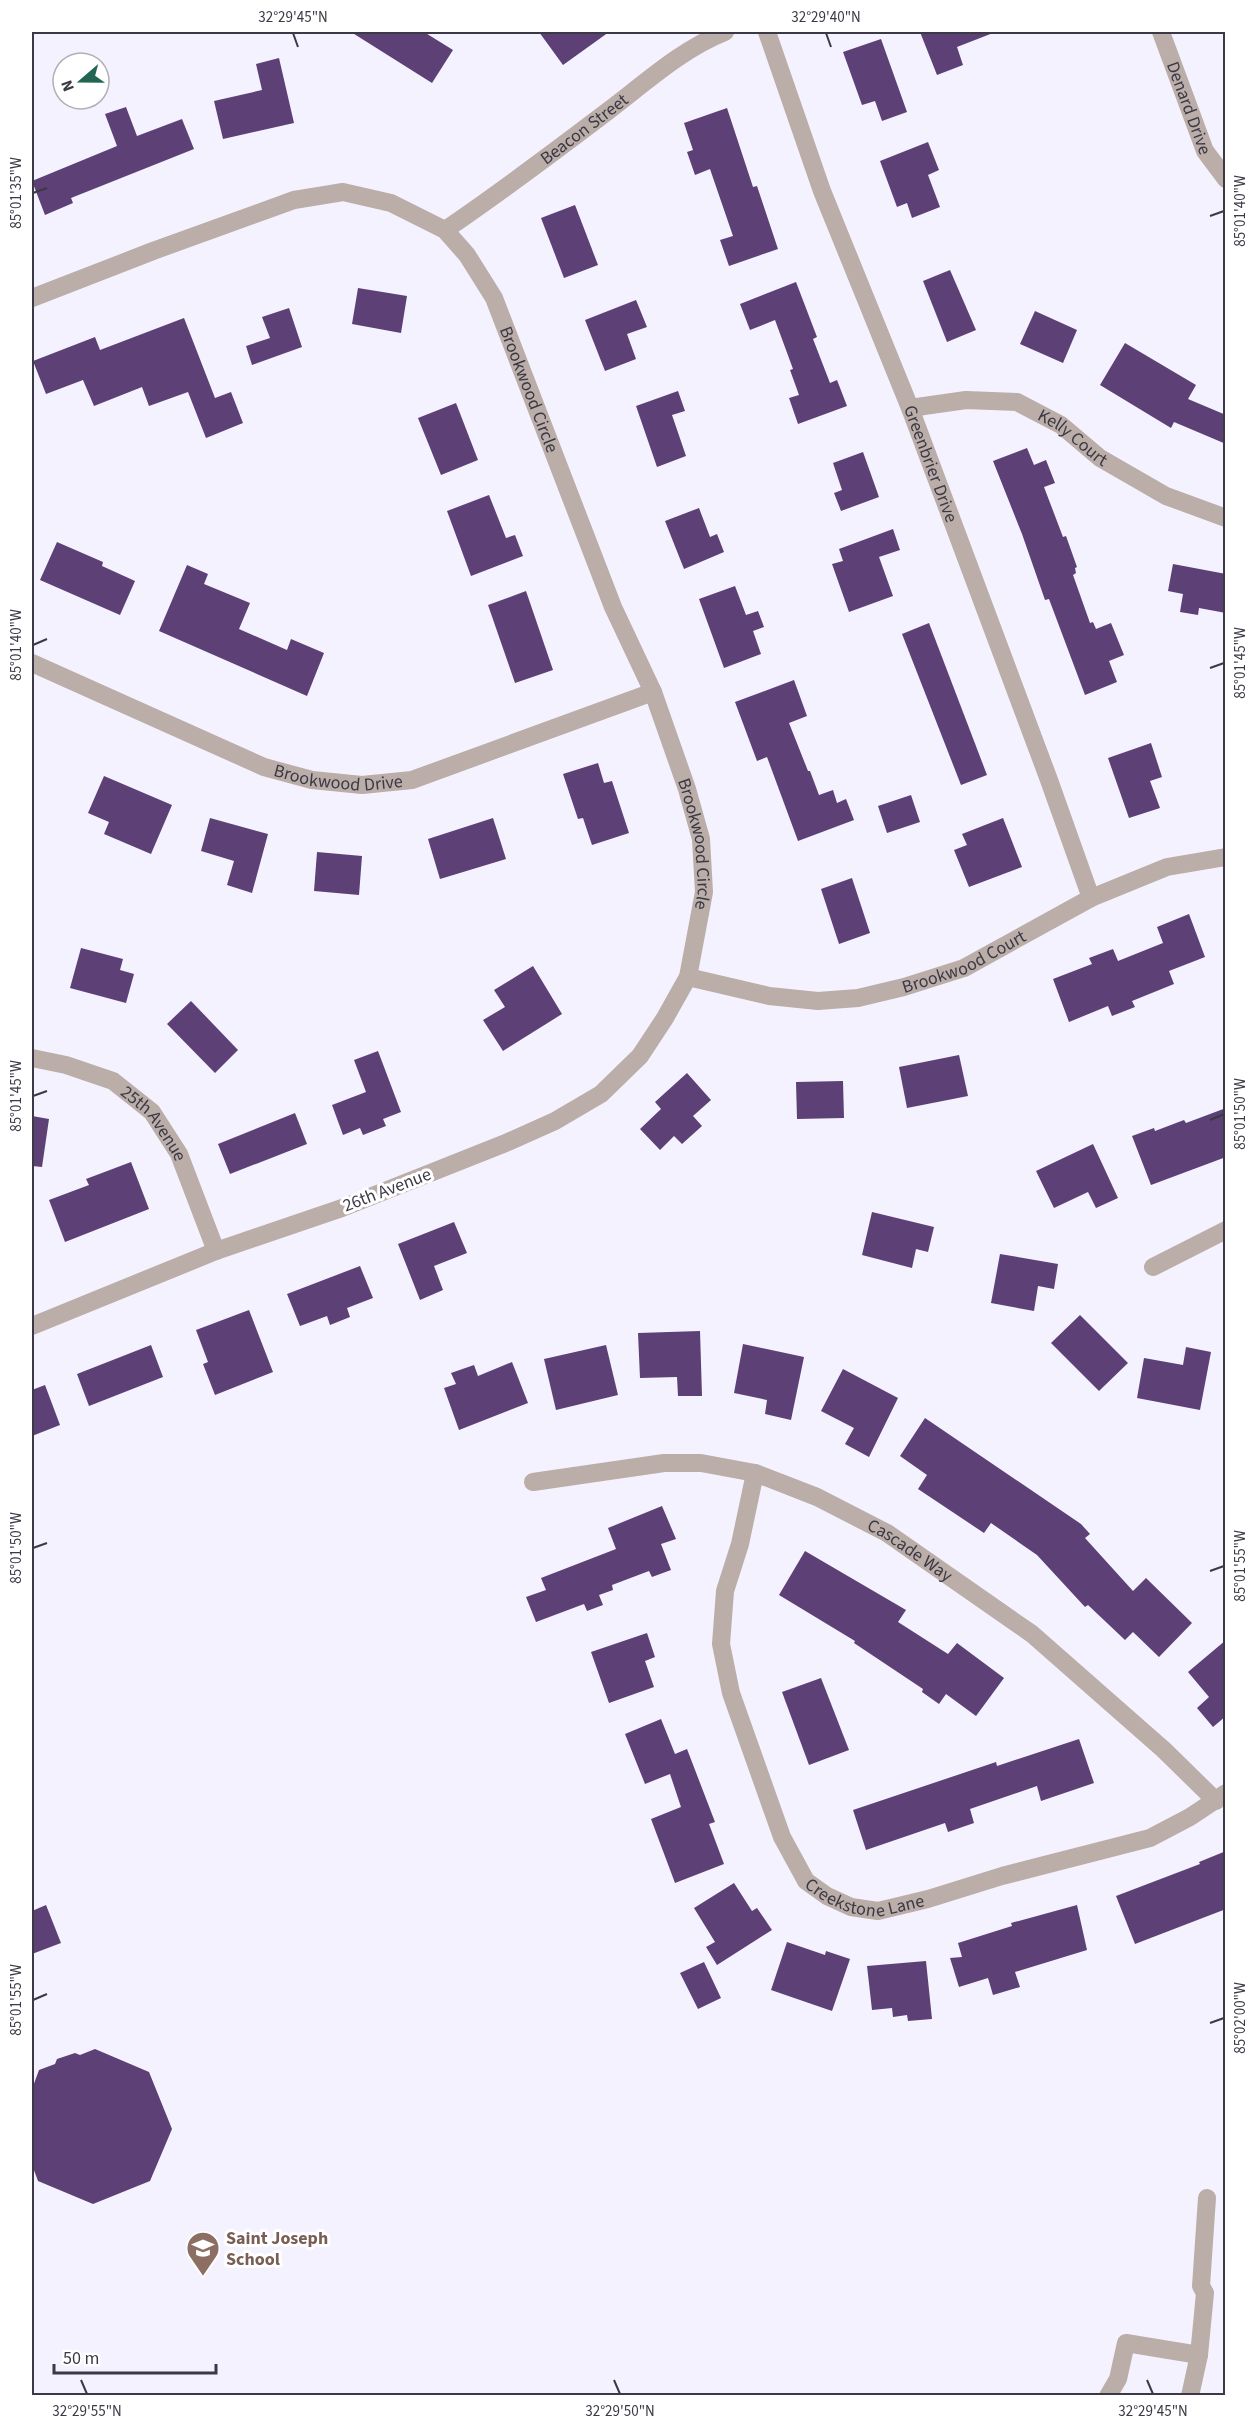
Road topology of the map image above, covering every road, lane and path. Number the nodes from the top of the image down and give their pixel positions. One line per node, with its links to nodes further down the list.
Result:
1 (725, 32): 5 (street, Beacon Street)
2 (766, 32): 7 (street, Greenbrier Drive)
3 (1161, 32): 4 (street, Denard Drive)
4 (1226, 179)
5 (445, 230): 6 (street, Brookwood Circle); 10 (street, Brookwood Circle)
6 (32, 298)
7 (910, 408): 8 (street, Kelly Court); 12 (street, Greenbrier Drive)
8 (1226, 518)
9 (32, 663): 10 (street, Brookwood Drive)
10 (653, 692): 13 (street, Brookwood Circle)
11 (1226, 857): 12 (street, Brookwood Court)
12 (1091, 898): 13 (street, Brookwood Court)
13 (688, 977): 16 (street, 26th Avenue)
14 (32, 1058): 16 (street, 25th Avenue)
15 (1226, 1230): 17 (street)
16 (216, 1251): 18 (street, 26th Avenue)
17 (1153, 1267)
18 (32, 1326)
19 (755, 1473): 20 (street, Cascade Way); 21 (street, Cascade Way); 21 (street, Creekstone Lane)
20 (533, 1482)
21 (1221, 1797)
22 (1207, 2198): 23 (street)
23 (1199, 2355): 24 (street); 25 (street)
24 (1108, 2396)
25 (1190, 2396)

